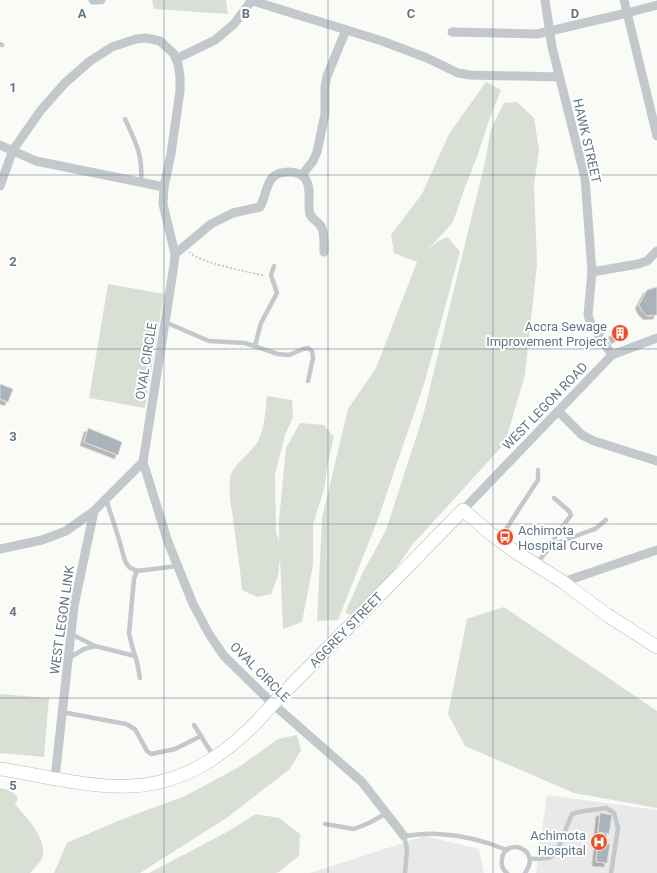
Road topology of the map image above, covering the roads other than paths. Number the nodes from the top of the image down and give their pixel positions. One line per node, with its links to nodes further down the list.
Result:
1 (92, 0): 2 (street)
2 (101, 0)
3 (251, 0): 8 (street); 11 (street)
4 (545, 0): 9 (street, HAWK STREET)
5 (624, 0): 7 (street)
6 (657, 5): 7 (street)
7 (628, 14): 9 (street); 14 (street)
8 (346, 30): 12 (street); 17 (street)
9 (550, 31): 10 (street); 12 (street, HAWK STREET)
10 (452, 32)
11 (176, 59): 16 (street, OVAL CIRCLE); 20 (street, OVAL CIRCLE)
12 (559, 77): 25 (street, HAWK STREET)
13 (125, 119): 18 (lane)
14 (657, 136)
15 (0, 145): 16 (street)
16 (12, 150): 18 (street); 19 (street, OVAL CIRCLE)
17 (302, 175): 22 (street); 23 (street)
18 (141, 182): 20 (street)
19 (0, 186)
20 (164, 187): 23 (street, OVAL CIRCLE)
21 (657, 251): 25 (street)
22 (324, 252)
23 (175, 254): 26 (street, OVAL CIRCLE)
24 (274, 266): 28 (lane)
25 (592, 272): 29 (street, HAWK STREET)
26 (165, 322): 28 (lane); 33 (street, OVAL CIRCLE)
27 (657, 338): 29 (street, WEST LEGON ROAD)
28 (255, 346): 30 (lane)
29 (612, 355): 31 (street, WEST LEGON ROAD)
30 (308, 381)
31 (559, 412): 32 (street); 37 (street, WEST LEGON ROAD)
32 (657, 461)
33 (143, 462): 35 (street); 45 (street, OVAL CIRCLE)
34 (538, 470): 40 (lane)
35 (106, 498): 38 (street); 46 (lane)
36 (554, 498): 41 (lane)
37 (463, 510): 40 (main road); 54 (main road, AGGREY STREET)
38 (94, 511): 42 (street); 48 (street, WEST LEGON LINK)
39 (606, 520): 41 (lane)
40 (500, 540): 44 (main road)
41 (552, 545): 44 (lane)
42 (0, 549)
43 (657, 550): 47 (street)
44 (536, 564): 47 (main road)
45 (177, 566): 46 (lane); 54 (street, OVAL CIRCLE)
46 (137, 571): 51 (lane)
47 (563, 582): 50 (main road)
48 (71, 634): 49 (lane); 52 (street, WEST LEGON LINK)
49 (95, 646): 51 (lane); 52 (lane)
50 (657, 648)
51 (135, 656): 53 (lane)
52 (68, 658): 55 (street, WEST LEGON LINK)
53 (140, 678)
54 (273, 704): 58 (main road, AGGREY STREET); 61 (street, OVAL CIRCLE)
55 (62, 712): 57 (lane); 60 (street, WEST LEGON LINK)
56 (194, 725): 57 (lane)
57 (201, 736): 58 (lane)
58 (215, 758): 60 (main road, AGGREY STREET)
59 (0, 770): 60 (main road, AGGREY STREET)
60 (55, 778)
61 (387, 813): 62 (lane); 63 (street, OVAL CIRCLE)
62 (325, 824)
63 (404, 836): 64 (lane); 67 (lane)
64 (507, 850): 65 (lane); 66 (lane)
65 (530, 858): 68 (lane); 69 (lane)
66 (505, 872)
67 (405, 873)
68 (525, 873)
69 (610, 873)

